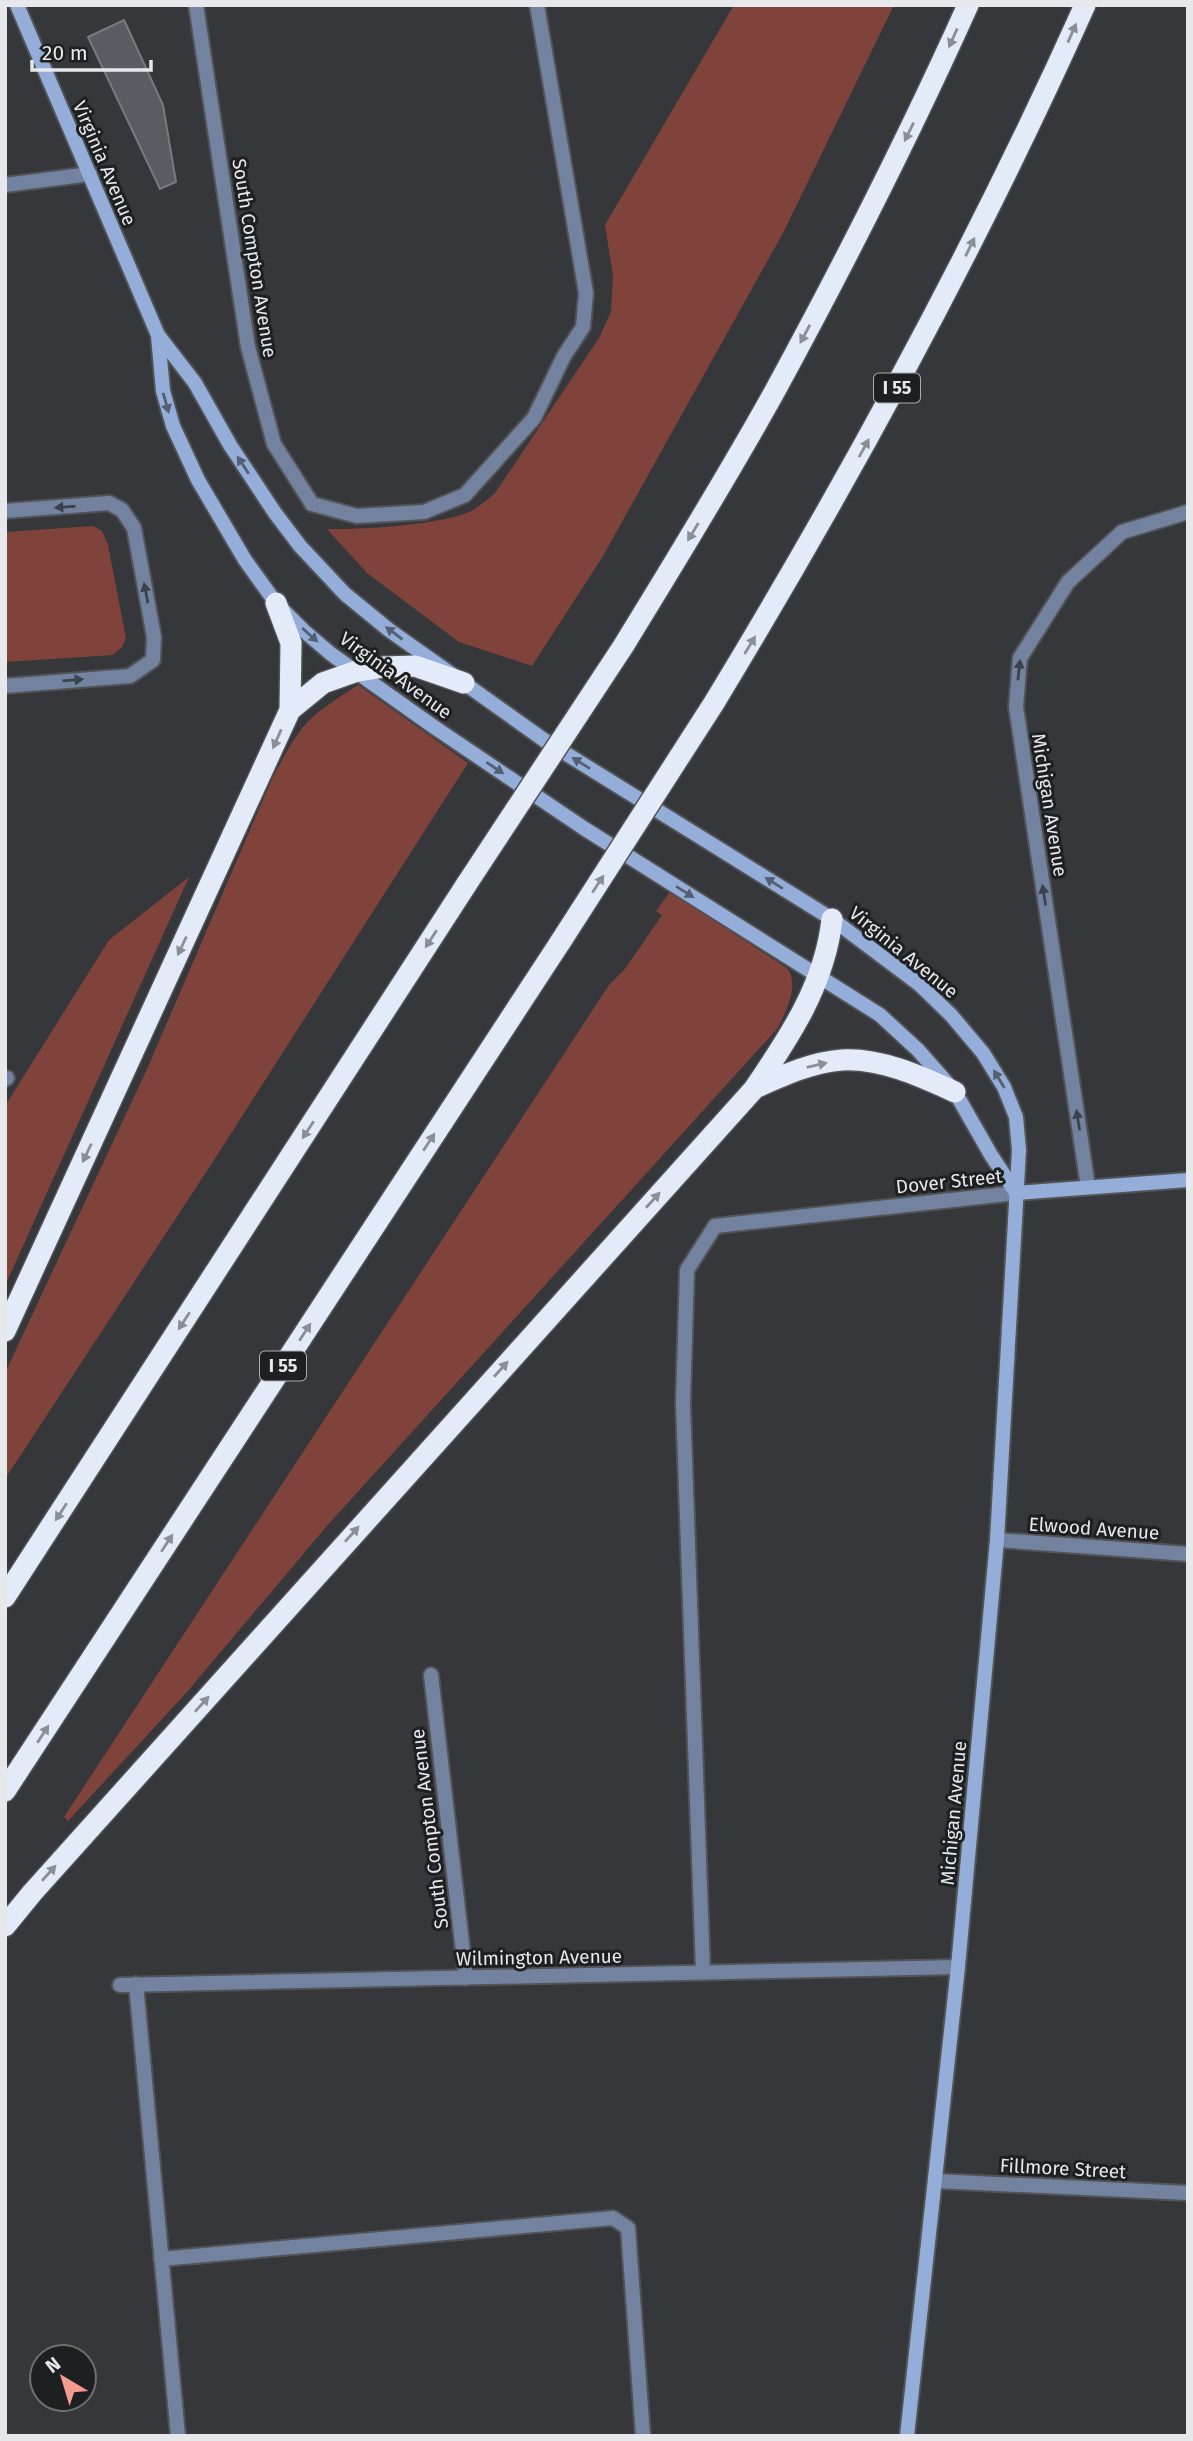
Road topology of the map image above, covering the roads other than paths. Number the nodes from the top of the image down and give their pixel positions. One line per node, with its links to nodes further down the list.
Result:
1 (17, 5): 6 (main road, Virginia Avenue)
2 (196, 5): 3 (street, South Compton Avenue)
3 (537, 5)
4 (968, 5): 26 (highway, one-way to 26, bridge)
5 (1085, 5): 28 (highway, I 55, one-way to 5, bridge)
6 (90, 174): 7 (street); 8 (main road, Virginia Avenue)
7 (5, 185)
8 (158, 335): 11 (main road, Virginia Avenue, one-way to 11); 13 (main road, Virginia Avenue, one-way to 8)
9 (5, 511): 14 (street, one-way to 9)
10 (1188, 512): 21 (street, Michigan Avenue, one-way to 10)
11 (276, 603): 12 (main road, Virginia Avenue, one-way to 12); 15 (highway)
12 (357, 671): 13 (highway); 15 (highway); 17 (main road, Virginia Avenue, one-way to 17)
13 (464, 683): 16 (main road, Virginia Avenue, one-way to 13)
14 (5, 686)
15 (290, 710): 23 (highway, one-way to 23)
16 (832, 919): 17 (highway); 22 (main road, Virginia Avenue, one-way to 16)
17 (820, 977): 18 (highway); 19 (main road, Virginia Avenue)
18 (754, 1089): 19 (highway, one-way to 19); 29 (highway, one-way to 18)
19 (955, 1092): 22 (main road, Virginia Avenue)
20 (1188, 1180): 21 (main road, Dover Street)
21 (1088, 1187): 22 (main road, Dover Street)
22 (1016, 1193): 24 (main road, Michigan Avenue); 31 (street, Dover Street)
23 (5, 1331)
24 (997, 1540): 25 (street, Elwood Avenue); 30 (main road, Michigan Avenue)
25 (1188, 1554)
26 (5, 1597)
27 (431, 1675): 32 (street, South Compton Avenue)
28 (5, 1791)
29 (5, 1926)
30 (958, 1967): 31 (street, Wilmington Avenue); 35 (main road, Michigan Avenue)
31 (703, 1972): 32 (street, Wilmington Avenue)
32 (466, 1978): 33 (street, Wilmington Avenue)
33 (136, 1984): 34 (street, Wilmington Avenue); 37 (street)
34 (120, 1985)
35 (936, 2181): 36 (street, Fillmore Street); 40 (main road, Michigan Avenue)
36 (1188, 2193)
37 (161, 2259): 38 (street); 39 (street)
38 (178, 2436)
39 (643, 2436)
40 (907, 2436)

